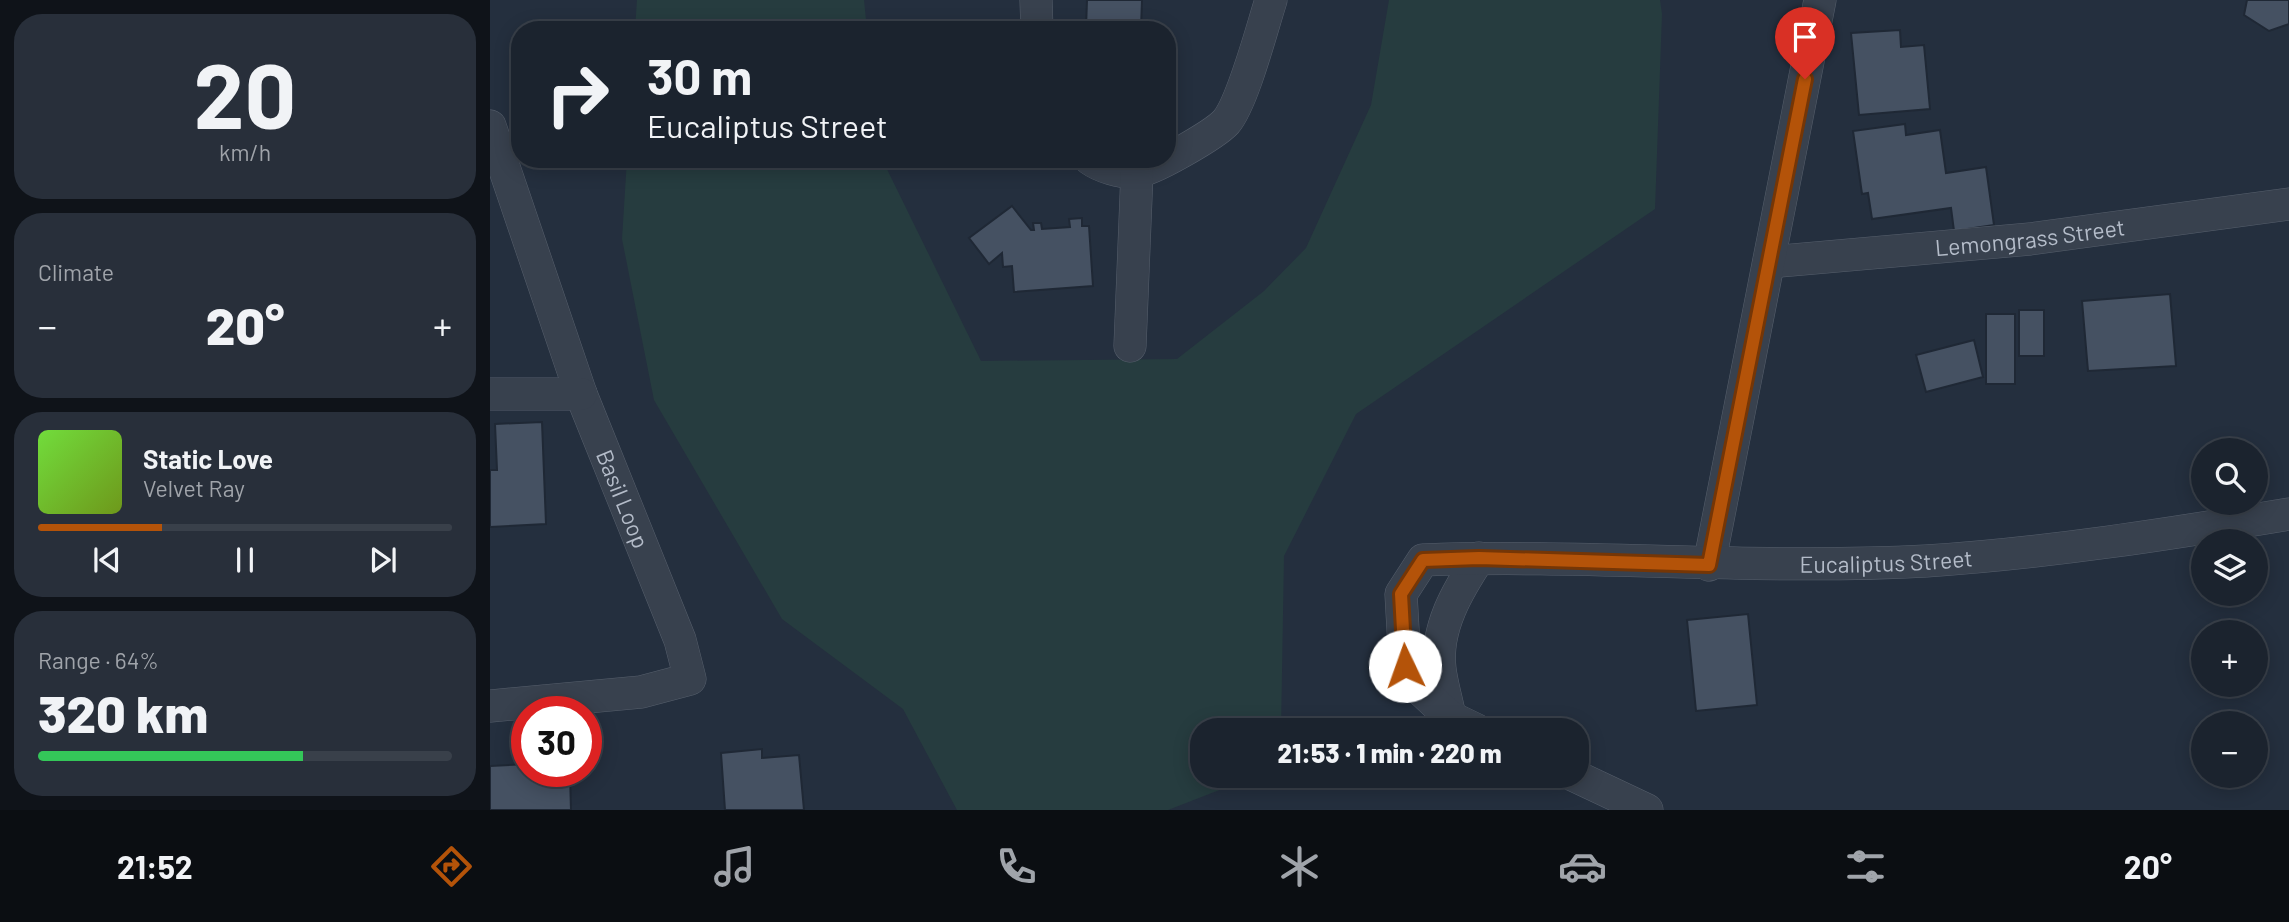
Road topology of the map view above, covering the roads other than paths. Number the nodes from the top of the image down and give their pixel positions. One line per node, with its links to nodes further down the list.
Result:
1 (1036, 0): 4 (street)
2 (1271, 0): 6 (street)
3 (1820, 0): 11 (street)
4 (1037, 21)
5 (490, 126): 14 (street, Basil Loop)
6 (1176, 155)
7 (1112, 168): 9 (street)
8 (1147, 168): 9 (street)
9 (1137, 172): 12 (street)
10 (2289, 204): 11 (street, Lemongrass Street)
11 (1769, 262): 17 (street)
12 (1130, 346)
13 (490, 394): 14 (street)
14 (580, 394): 18 (street, Basil Loop)
15 (2289, 514): 17 (street, Eucaliptus Street)
16 (1479, 558): 17 (street, Eucaliptus Street); 19 (street, Eucaliptus Street); 20 (street, Eucaliptus Street)
17 (1709, 565)
18 (490, 706)
19 (1457, 718)
20 (1461, 718)
21 (1589, 783): 22 (street)
22 (1647, 810)

